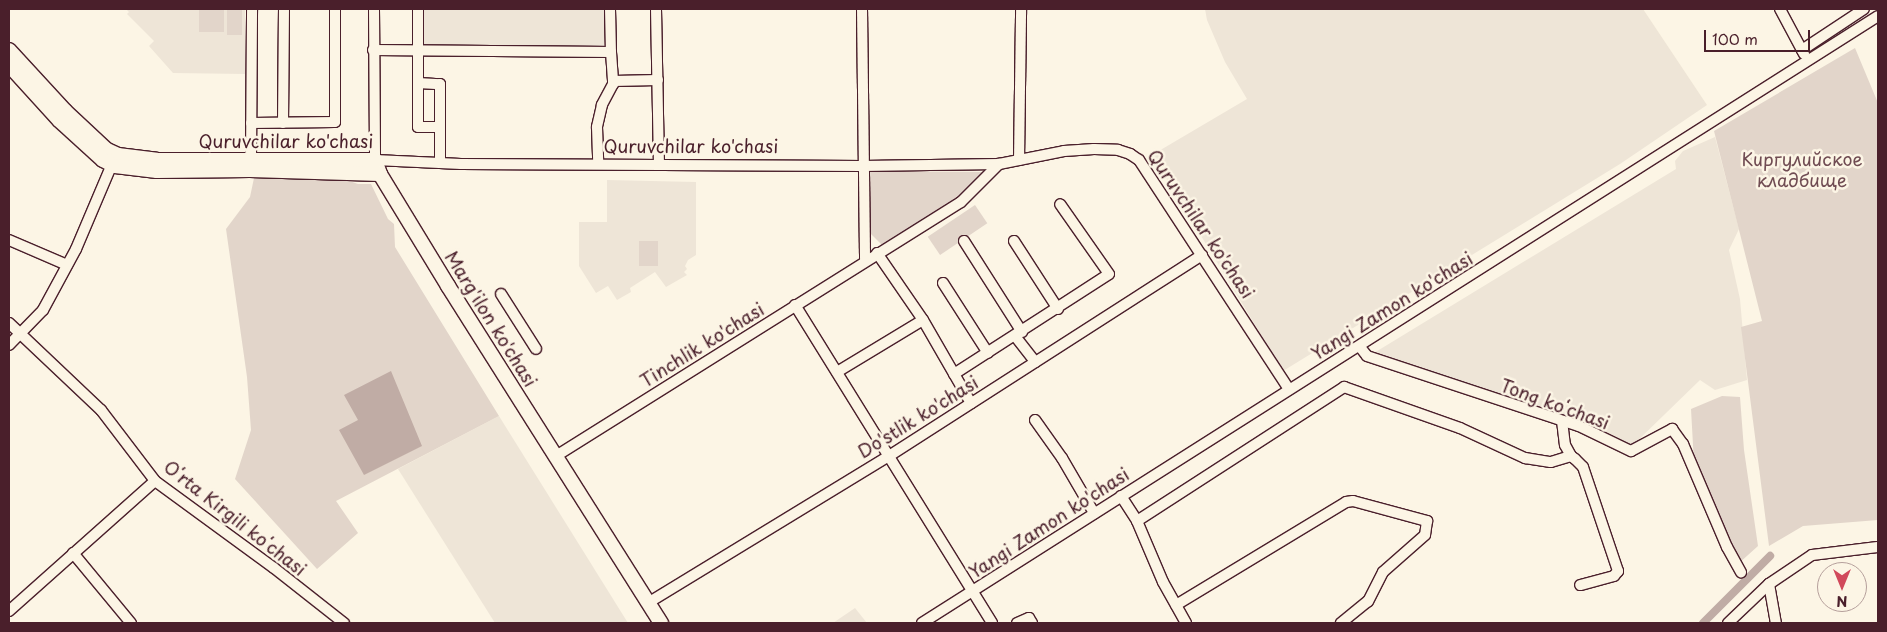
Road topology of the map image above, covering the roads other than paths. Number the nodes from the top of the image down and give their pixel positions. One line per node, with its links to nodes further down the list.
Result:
1 (252, 9): 23 (street)
2 (284, 9): 24 (street)
3 (335, 9): 24 (street)
4 (374, 9): 14 (street, Marg'ilon ko'chasi)
5 (418, 9): 16 (street)
6 (610, 9): 17 (street)
7 (656, 9): 20 (street)
8 (862, 9): 34 (street)
9 (1021, 9): 28 (street)
10 (1780, 9): 15 (street)
11 (1864, 9): 15 (street)
12 (1877, 21): 18 (street, Yangi Zamon ko'chasi)
13 (9, 50): 26 (main road, Quruvchilar ko'chasi)
14 (373, 50): 16 (street); 27 (street, Marg'ilon ko'chasi)
15 (1802, 50): 18 (street)
16 (418, 51): 17 (street); 22 (street)
17 (611, 52): 21 (street)
18 (1808, 62): 53 (street, Yangi Zamon ko'chasi)
19 (9, 65): 30 (main road, Quruvchilar ko'chasi)
20 (658, 80): 21 (street); 33 (street)
21 (613, 81): 31 (street)
22 (418, 83): 25 (street); 25 (street)
23 (251, 123): 24 (street); 26 (street)
24 (283, 123)
25 (440, 127): 29 (street)
26 (251, 159): 27 (main road, Quruvchilar ko'chasi)
27 (375, 160): 29 (street, Quruvchilar ko'chasi); 35 (main road, Marg'ilon ko'chasi)
28 (1019, 160): 32 (street, Quruvchilar ko'chasi); 41 (street, Quruvchilar ko'chasi)
29 (440, 163): 31 (street, Quruvchilar ko'chasi)
30 (112, 164): 35 (main road, Quruvchilar ko'chasi); 43 (street)
31 (598, 164): 33 (street, Quruvchilar ko'chasi)
32 (999, 164): 34 (street, Quruvchilar ko'chasi); 40 (street, Tinchlik ko'chasi)
33 (658, 165): 34 (street, Quruvchilar ko'chasi)
34 (862, 166): 42 (street)
35 (380, 174): 63 (main road, Marg'ilon ko'chasi)
36 (1060, 204): 47 (street)
37 (9, 240): 43 (street)
38 (964, 241): 51 (street)
39 (1014, 241): 47 (street)
40 (877, 253): 42 (street, Tinchlik ko'chasi); 48 (street)
41 (1202, 255): 56 (street, Do'stlik ko'chasi); 59 (street, Quruvchilar ko'chasi)
42 (865, 261): 46 (street, Tinchlik ko'chasi)
43 (67, 265): 50 (street)
44 (943, 283): 55 (street)
45 (501, 294): 54 (street)
46 (795, 305): 57 (street); 63 (street, Tinchlik ko'chasi)
47 (1058, 309): 51 (street)
48 (922, 320): 57 (street); 58 (street)
49 (9, 323): 50 (street, Oʻrta Kirgili koʻchasi)
50 (20, 333): 52 (street); 66 (street, Oʻrta Kirgili koʻchasi)
51 (1018, 334): 55 (street); 56 (street)
52 (9, 346)
53 (1360, 347): 59 (street, Yangi Zamon ko'chasi); 62 (street, Tong koʻchasi)
54 (536, 349)
55 (988, 353): 58 (street)
56 (1035, 362): 60 (street, Do'stlik ko'chasi)
57 (837, 372): 64 (street)
58 (954, 374): 60 (street)
59 (1288, 389): 67 (street, Yangi Zamon ko'chasi)
60 (971, 403): 64 (street, Do'stlik ko'chasi)
61 (1035, 420): 68 (street)
62 (1562, 421): 65 (street); 72 (street, Tong koʻchasi)
63 (556, 456): 76 (main road, Marg'ilon ko'chasi)
64 (889, 456): 75 (street); 76 (street, Do'stlik ko'chasi)
65 (1571, 456): 69 (street); 74 (street)
66 (155, 481): 71 (street); 80 (street, Oʻrta Kirgili koʻchasi)
67 (1121, 496): 68 (street, Yangi Zamon ko'chasi); 69 (street)
68 (1094, 512): 75 (street, Yangi Zamon ko'chasi)
69 (1137, 521): 77 (street)
70 (1878, 547): 73 (street)
71 (73, 553): 78 (street); 79 (street)
72 (1741, 572)
73 (1769, 584): 88 (street); 89 (street)
74 (1580, 585)
75 (973, 591): 82 (street, Yangi Zamon ko'chasi); 83 (street)
76 (648, 603): 81 (main road, Marg'ilon ko'chasi)
77 (1176, 605): 86 (street); 87 (street)
78 (9, 611)
79 (131, 623)
80 (344, 623)
81 (661, 623)
82 (922, 623)
83 (992, 623)
84 (1018, 623): 85 (street)
85 (1032, 623)
86 (1186, 623)
87 (1341, 623)
88 (1728, 623)
89 (1776, 623)

